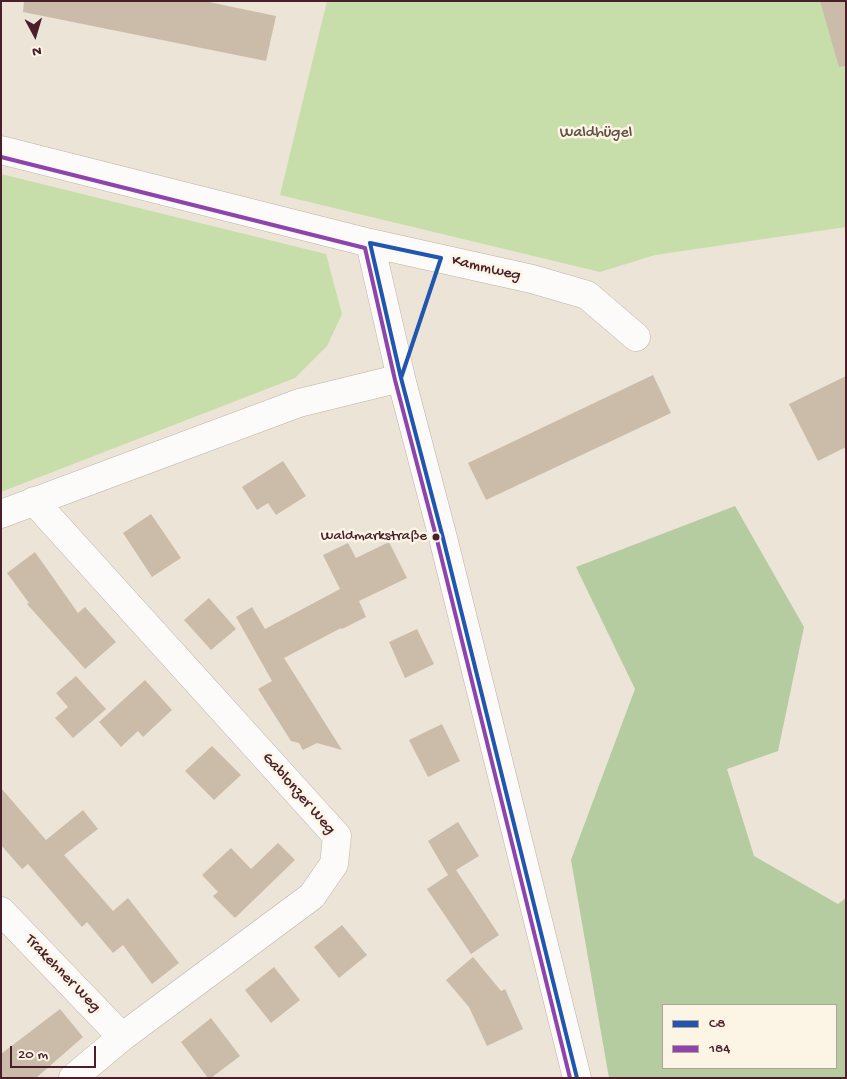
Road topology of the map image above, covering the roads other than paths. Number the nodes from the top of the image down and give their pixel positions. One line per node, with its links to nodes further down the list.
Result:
1 (1, 150): 2 (street, Kammweg)
2 (370, 242): 3 (street, Kammweg); 4 (street)
3 (636, 337)
4 (401, 378): 5 (street); 10 (street)
5 (34, 501): 6 (street); 8 (street, Gablonzer Weg)
6 (1, 514)
7 (1, 911): 8 (street, Trakehner Weg)
8 (122, 1037): 9 (street, Gablonzer Weg)
9 (73, 1078)
10 (577, 1078)

